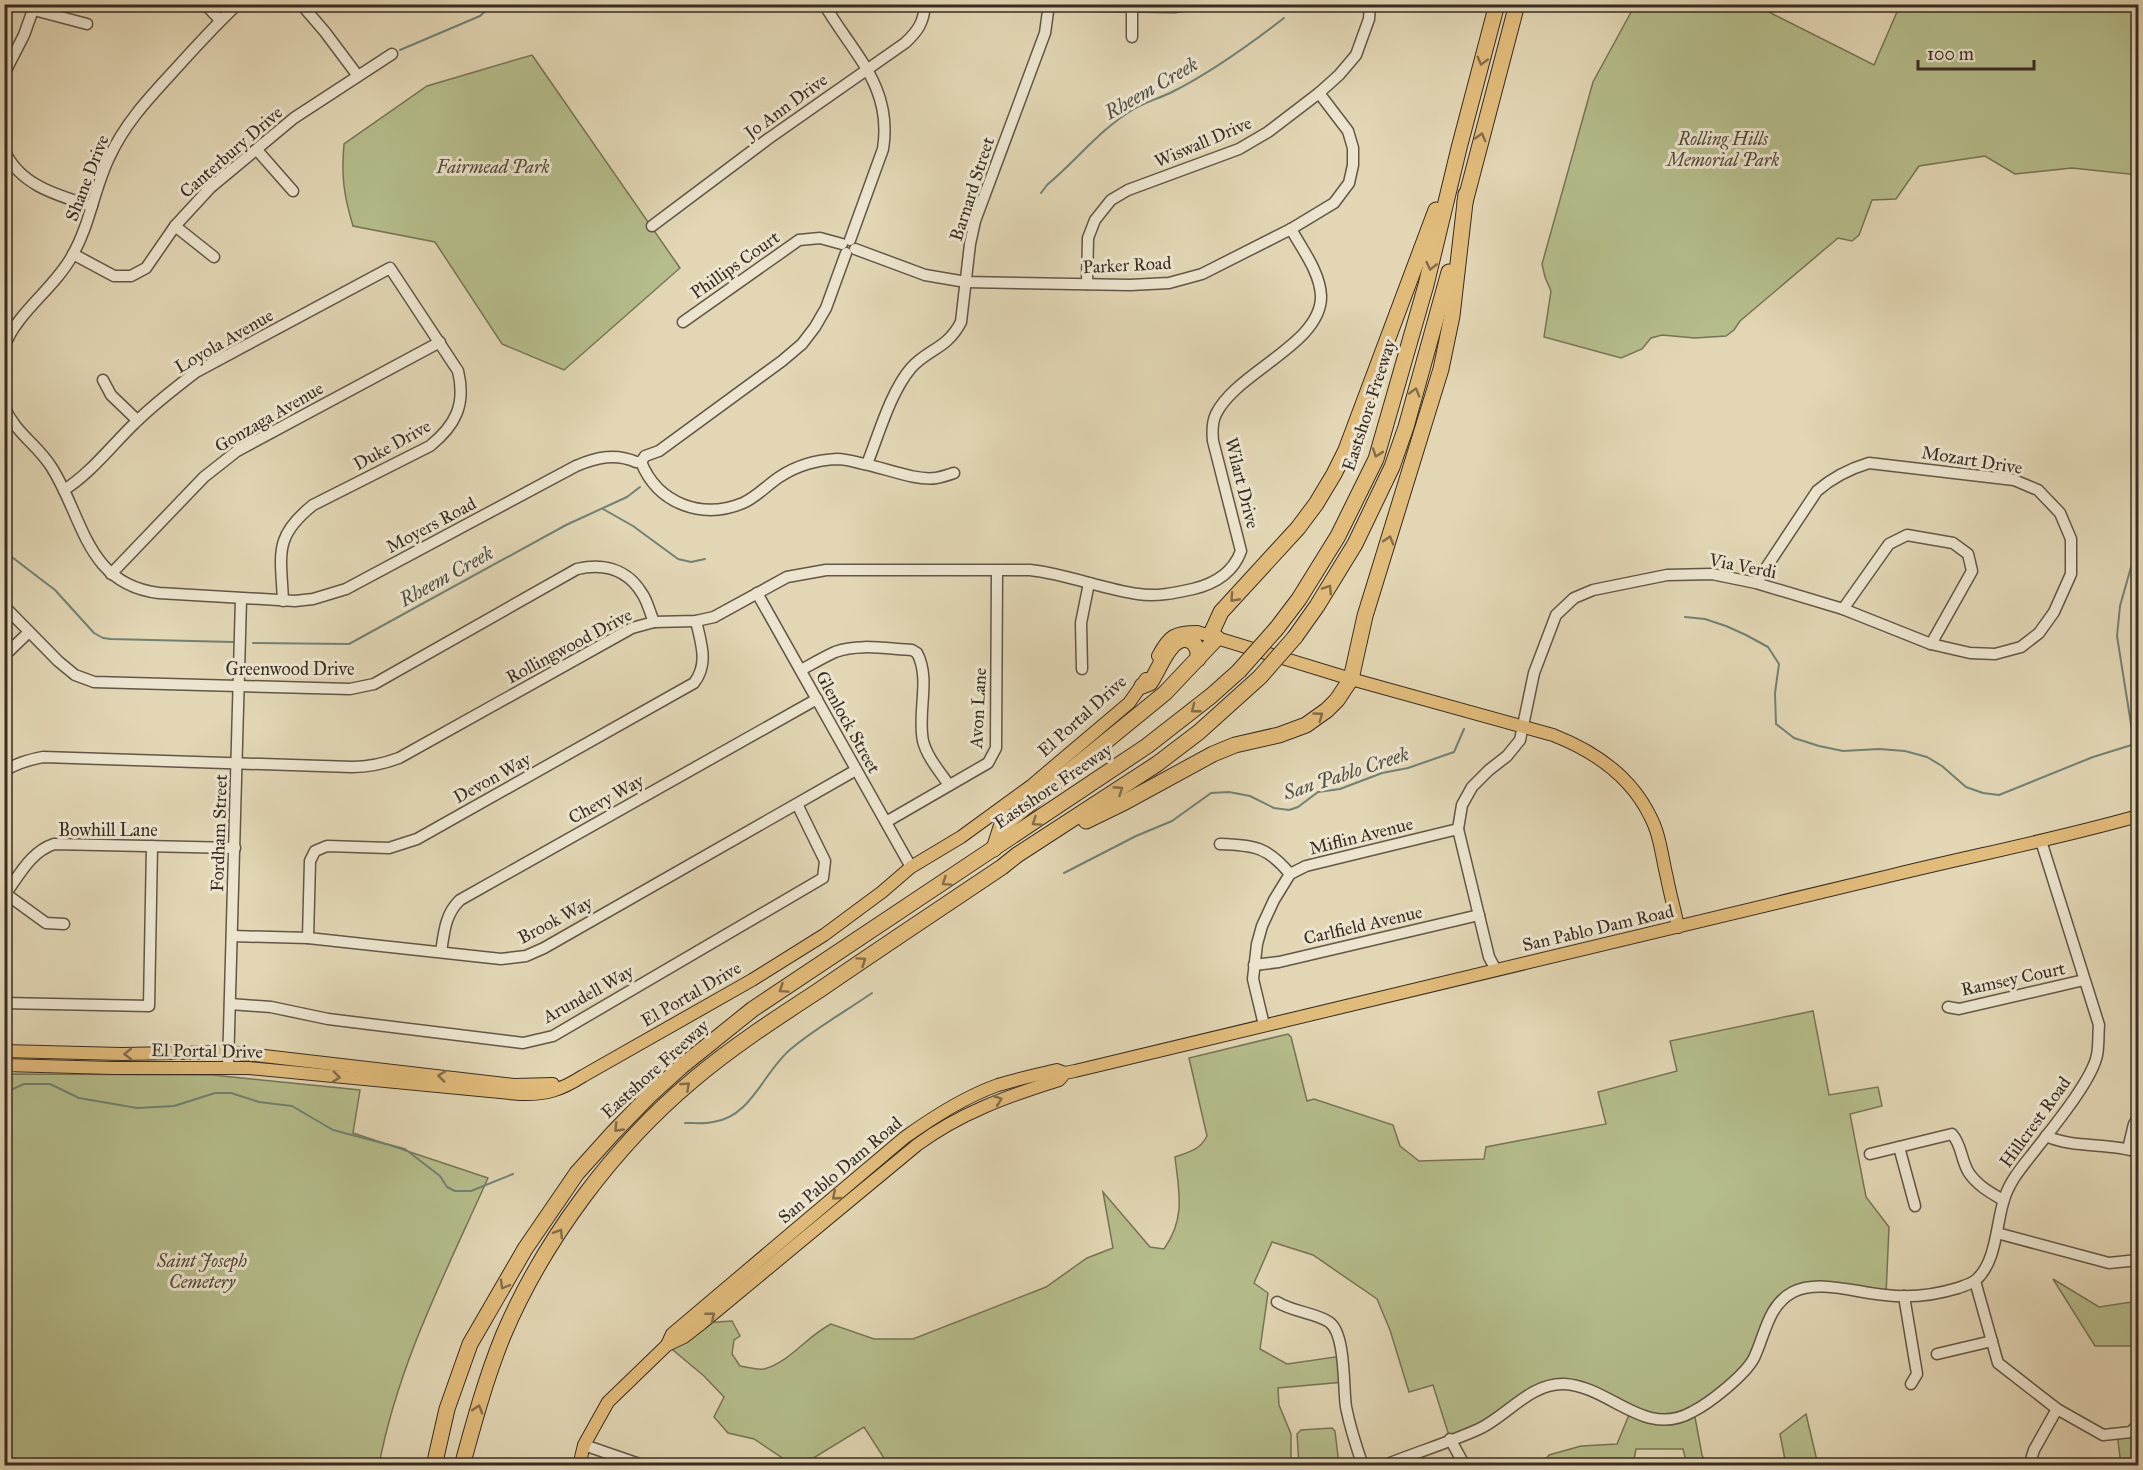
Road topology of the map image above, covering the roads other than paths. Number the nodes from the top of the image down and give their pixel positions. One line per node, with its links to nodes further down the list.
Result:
1 (205, 4): 13 (street)
2 (238, 4): 13 (street, Shane Drive)
3 (301, 4): 19 (street)
4 (824, 4): 17 (street, Moyers Road)
5 (925, 4): 17 (street, Jo Ann Drive)
6 (1196, 4): 11 (street)
7 (1370, 4): 20 (street, Wiswall Drive)
8 (1497, 4): 21 (highway, Eastshore Freeway, one-way to 21)
9 (1517, 4): 25 (highway, Eastshore Freeway, one-way to 9)
10 (1049, 5): 11 (street); 34 (street, Barnard Street)
11 (1132, 5): 15 (street)
12 (34, 7): 14 (street); 18 (street)
13 (220, 20): 26 (street, Shane Drive)
14 (87, 24)
15 (1132, 37)
16 (392, 54): 19 (street, Canterbury Drive)
17 (867, 69): 28 (street, Jo Ann Drive); 30 (street, Moyers Road)
18 (4, 74)
19 (358, 76): 23 (street, Canterbury Drive)
20 (1319, 93): 29 (street, Parker Road); 35 (street, Wiswall Drive)
21 (1459, 147): 61 (highway, one-way to 61); 85 (highway, Eastshore Freeway, one-way to 85, bridge)
22 (4, 149): 26 (street)
23 (257, 150): 24 (street); 27 (street, Canterbury Drive)
24 (293, 190)
25 (1466, 194): 68 (highway, one-way to 25); 86 (highway, Eastshore Freeway, one-way to 25, bridge)
26 (92, 206): 31 (street, Shane Drive)
27 (175, 226): 31 (street, Canterbury Drive); 32 (street)
28 (652, 226)
29 (1292, 229): 35 (street, Parker Road); 51 (street, Wilart Drive)
30 (848, 247): 34 (street, Parker Road); 36 (street, Phillips Court); 42 (street, Moyers Road)
31 (73, 254): 38 (street, Shane Drive)
32 (214, 257)
33 (390, 268): 37 (street, Duke Drive); 41 (street, Loyola Avenue)
34 (966, 282): 35 (street, Parker Road); 43 (street, Barnard Street)
35 (1086, 284)
36 (683, 322)
37 (440, 342): 47 (street, Gonzaga Avenue); 54 (street, Duke Drive)
38 (4, 347)
39 (103, 380): 41 (street)
40 (5, 409): 45 (street)
41 (137, 420): 45 (street, Loyola Avenue)
42 (639, 459): 43 (street); 54 (street, Moyers Road)
43 (867, 464): 44 (street)
44 (954, 473)
45 (64, 490): 47 (street)
46 (997, 571): 48 (street, Rollingwood Drive); 50 (street, Rollingwood Drive); 76 (street, Avon Lane)
47 (111, 574): 52 (street)
48 (1089, 583): 51 (street, Rollingwood Drive); 66 (street)
49 (1756, 583): 56 (street, Via Verdi); 63 (street, Mozart Drive); 72 (street, Via Verdi)
50 (756, 593): 57 (street, Rollingwood Drive); 67 (street, Glenlock Street)
51 (1156, 595)
52 (241, 599): 53 (street, Moyers Road); 59 (street, Fordham Street)
53 (261, 600): 54 (street, Moyers Road); 59 (street)
54 (283, 601)
55 (4, 606): 60 (street, Greenwood Drive)
56 (1843, 609): 62 (street, Via Verdi); 62 (street)
57 (696, 621): 58 (street, Rollingwood Drive); 94 (street, Devon Way)
58 (654, 622): 69 (street, Greenwood Drive); 73 (street, Rollingwood Drive)
59 (241, 625): 69 (street, Fordham Street)
60 (29, 632): 64 (street); 69 (street, Greenwood Drive)
61 (1213, 637): 65 (highway); 68 (main road, El Portal Drive); 70 (main road, El Portal Drive)
62 (1930, 644): 63 (street, Via Verdi)
63 (1970, 653)
64 (4, 656)
65 (1198, 659): 70 (highway); 85 (highway)
66 (1082, 669)
67 (801, 670): 71 (street, Glenlock Street); 76 (street)
68 (1351, 679): 72 (main road, El Portal Drive); 86 (highway, one-way to 68)
69 (240, 686): 73 (street, Fordham Street)
70 (1142, 686): 87 (main road, El Portal Drive)
71 (817, 699): 74 (street, Glenlock Street); 95 (street, Chevy Way)
72 (1522, 728): 80 (street, Via Verdi); 92 (main road, El Portal Drive)
73 (237, 764): 75 (street, Rollingwood Drive); 84 (street, Fordham Street)
74 (856, 770): 77 (street, Brook Way); 79 (street, Glenlock Street)
75 (4, 771)
76 (949, 785): 79 (street, Avon Lane)
77 (797, 804): 95 (street, Brook Way); 100 (street, Arundell Way)
78 (2139, 816): 81 (main road, San Pablo Dam Road)
79 (886, 822): 87 (street, Glenlock Street)
80 (1458, 829): 88 (street, Miflin Avenue); 90 (street)
81 (2041, 841): 92 (main road, San Pablo Dam Road); 98 (street, Hillcrest Road)
82 (1220, 844): 88 (street)
83 (152, 846): 84 (street, Bowhill Lane); 89 (street, Bowhill Lane); 99 (street)
84 (235, 848): 93 (street, Fordham Street)
85 (994, 849): 127 (highway, Eastshore Freeway, one-way to 127)
86 (1017, 855): 128 (highway, Eastshore Freeway, one-way to 86)
87 (911, 867): 107 (main road, El Portal Drive)
88 (1290, 874): 96 (street, Miflin Avenue)
89 (5, 895): 91 (street)
90 (1479, 915): 96 (street, Carlfield Avenue); 97 (street)
91 (64, 924)
92 (1678, 927): 97 (main road, San Pablo Dam Road)
93 (232, 936): 94 (street, Brook Way); 100 (street, Fordham Street)
94 (308, 938): 95 (street, Brook Way)
95 (441, 952)
96 (1254, 965): 102 (street, Miflin Avenue)
97 (1496, 970): 102 (main road, San Pablo Dam Road)
98 (2084, 980): 101 (street, Ramsey Court); 109 (street, Hillcrest Road)
99 (4, 1003)
100 (230, 1004): 104 (street, Fordham Street)
101 (1948, 1007)
102 (1264, 1025): 126 (main road, San Pablo Dam Road)
103 (4, 1051): 104 (main road, El Portal Drive, one-way to 103)
104 (229, 1052): 106 (street, Fordham Street); 107 (main road, El Portal Drive, one-way to 104)
105 (4, 1065): 106 (main road, El Portal Drive)
106 (228, 1067): 107 (main road, El Portal Drive, one-way to 107)
107 (583, 1076)
108 (2139, 1118): 111 (street)
109 (2046, 1136): 111 (street); 113 (street, Hillcrest Road)
110 (1899, 1147): 112 (street); 113 (street); 114 (street)
111 (2133, 1150)
112 (1870, 1154)
113 (2003, 1200): 115 (street, Hillcrest Road)
114 (1915, 1206)
115 (1997, 1233): 116 (street); 117 (street, Hillcrest Road)
116 (2139, 1260)
117 (1975, 1281): 118 (street); 120 (street)
118 (1904, 1296): 122 (street); 125 (street)
119 (1277, 1302): 133 (street)
120 (1992, 1341): 121 (street); 123 (street)
121 (1937, 1354)
122 (1911, 1384)
123 (2057, 1409): 124 (street); 136 (street)
124 (2139, 1425)
125 (1450, 1439): 134 (street); 135 (street)
126 (584, 1445): 129 (main road, San Pablo Dam Road); 130 (street)
127 (434, 1466)
128 (462, 1466)
129 (579, 1466)
130 (645, 1466)
131 (714, 1466): 132 (street)
132 (729, 1466)
133 (1363, 1466)
134 (1383, 1466)
135 (1465, 1466)
136 (2029, 1466)

